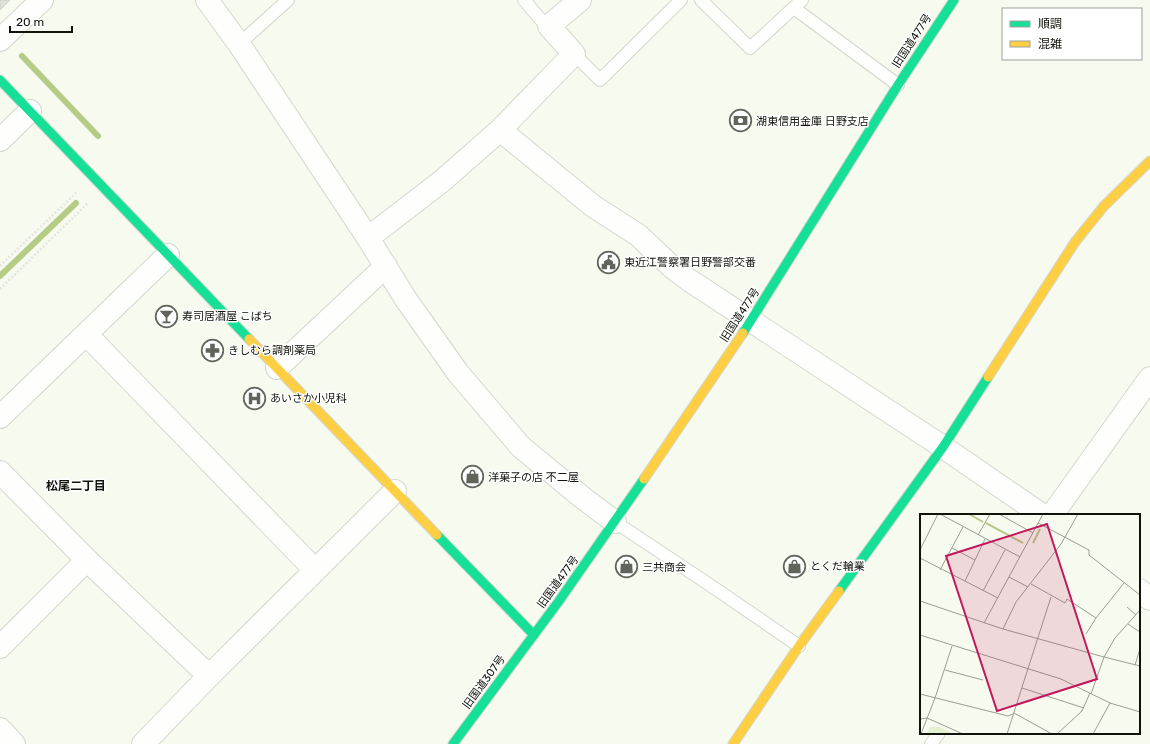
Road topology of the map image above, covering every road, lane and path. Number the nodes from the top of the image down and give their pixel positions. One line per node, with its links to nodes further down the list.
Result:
1 (42, 0): 11 (street)
2 (207, 0): 12 (street)
3 (288, 0): 12 (lane)
4 (524, 0): 10 (lane)
5 (580, 0): 10 (street)
6 (681, 0): 13 (lane)
7 (701, 0): 9 (lane)
8 (954, 0): 15 (street, 旧国道477号)
9 (798, 4): 15 (lane)
10 (549, 26): 13 (street)
11 (0, 40)
12 (239, 44): 22 (street)
13 (574, 54): 17 (street)
14 (0, 80): 16 (street)
15 (898, 85): 27 (street, 旧国道477号)
16 (30, 111): 18 (street); 23 (street)
17 (500, 130): 22 (street); 27 (street)
18 (0, 140)
19 (1150, 161): 32 (street)
20 (76, 192): 24 (path)
21 (88, 204): 26 (path)
22 (368, 238): 25 (street)
23 (168, 255): 28 (street); 29 (street)
24 (0, 266)
25 (386, 266): 29 (street); 37 (street)
26 (0, 288)
27 (751, 322): 32 (street); 37 (street, 旧国道477号)
28 (86, 334): 31 (street); 39 (street)
29 (277, 368): 34 (street)
30 (1150, 378): 36 (street)
31 (0, 417)
32 (943, 447): 35 (street); 43 (street)
33 (0, 472): 38 (street)
34 (395, 491): 39 (street); 42 (street)
35 (1041, 514)
36 (1053, 514)
37 (615, 522): 42 (street, 旧国道477号); 43 (lane)
38 (87, 560): 44 (street); 45 (street)
39 (315, 570): 45 (street)
40 (1140, 591): 41 (street)
41 (1150, 599)
42 (534, 635): 50 (street, 旧国道307号)
43 (799, 646): 51 (street)
44 (0, 647)
45 (209, 676): 49 (street)
46 (0, 729): 48 (street)
47 (938, 734): 52 (lane)
48 (14, 744)
49 (143, 744)
50 (453, 744)
51 (733, 744)
52 (931, 744)

